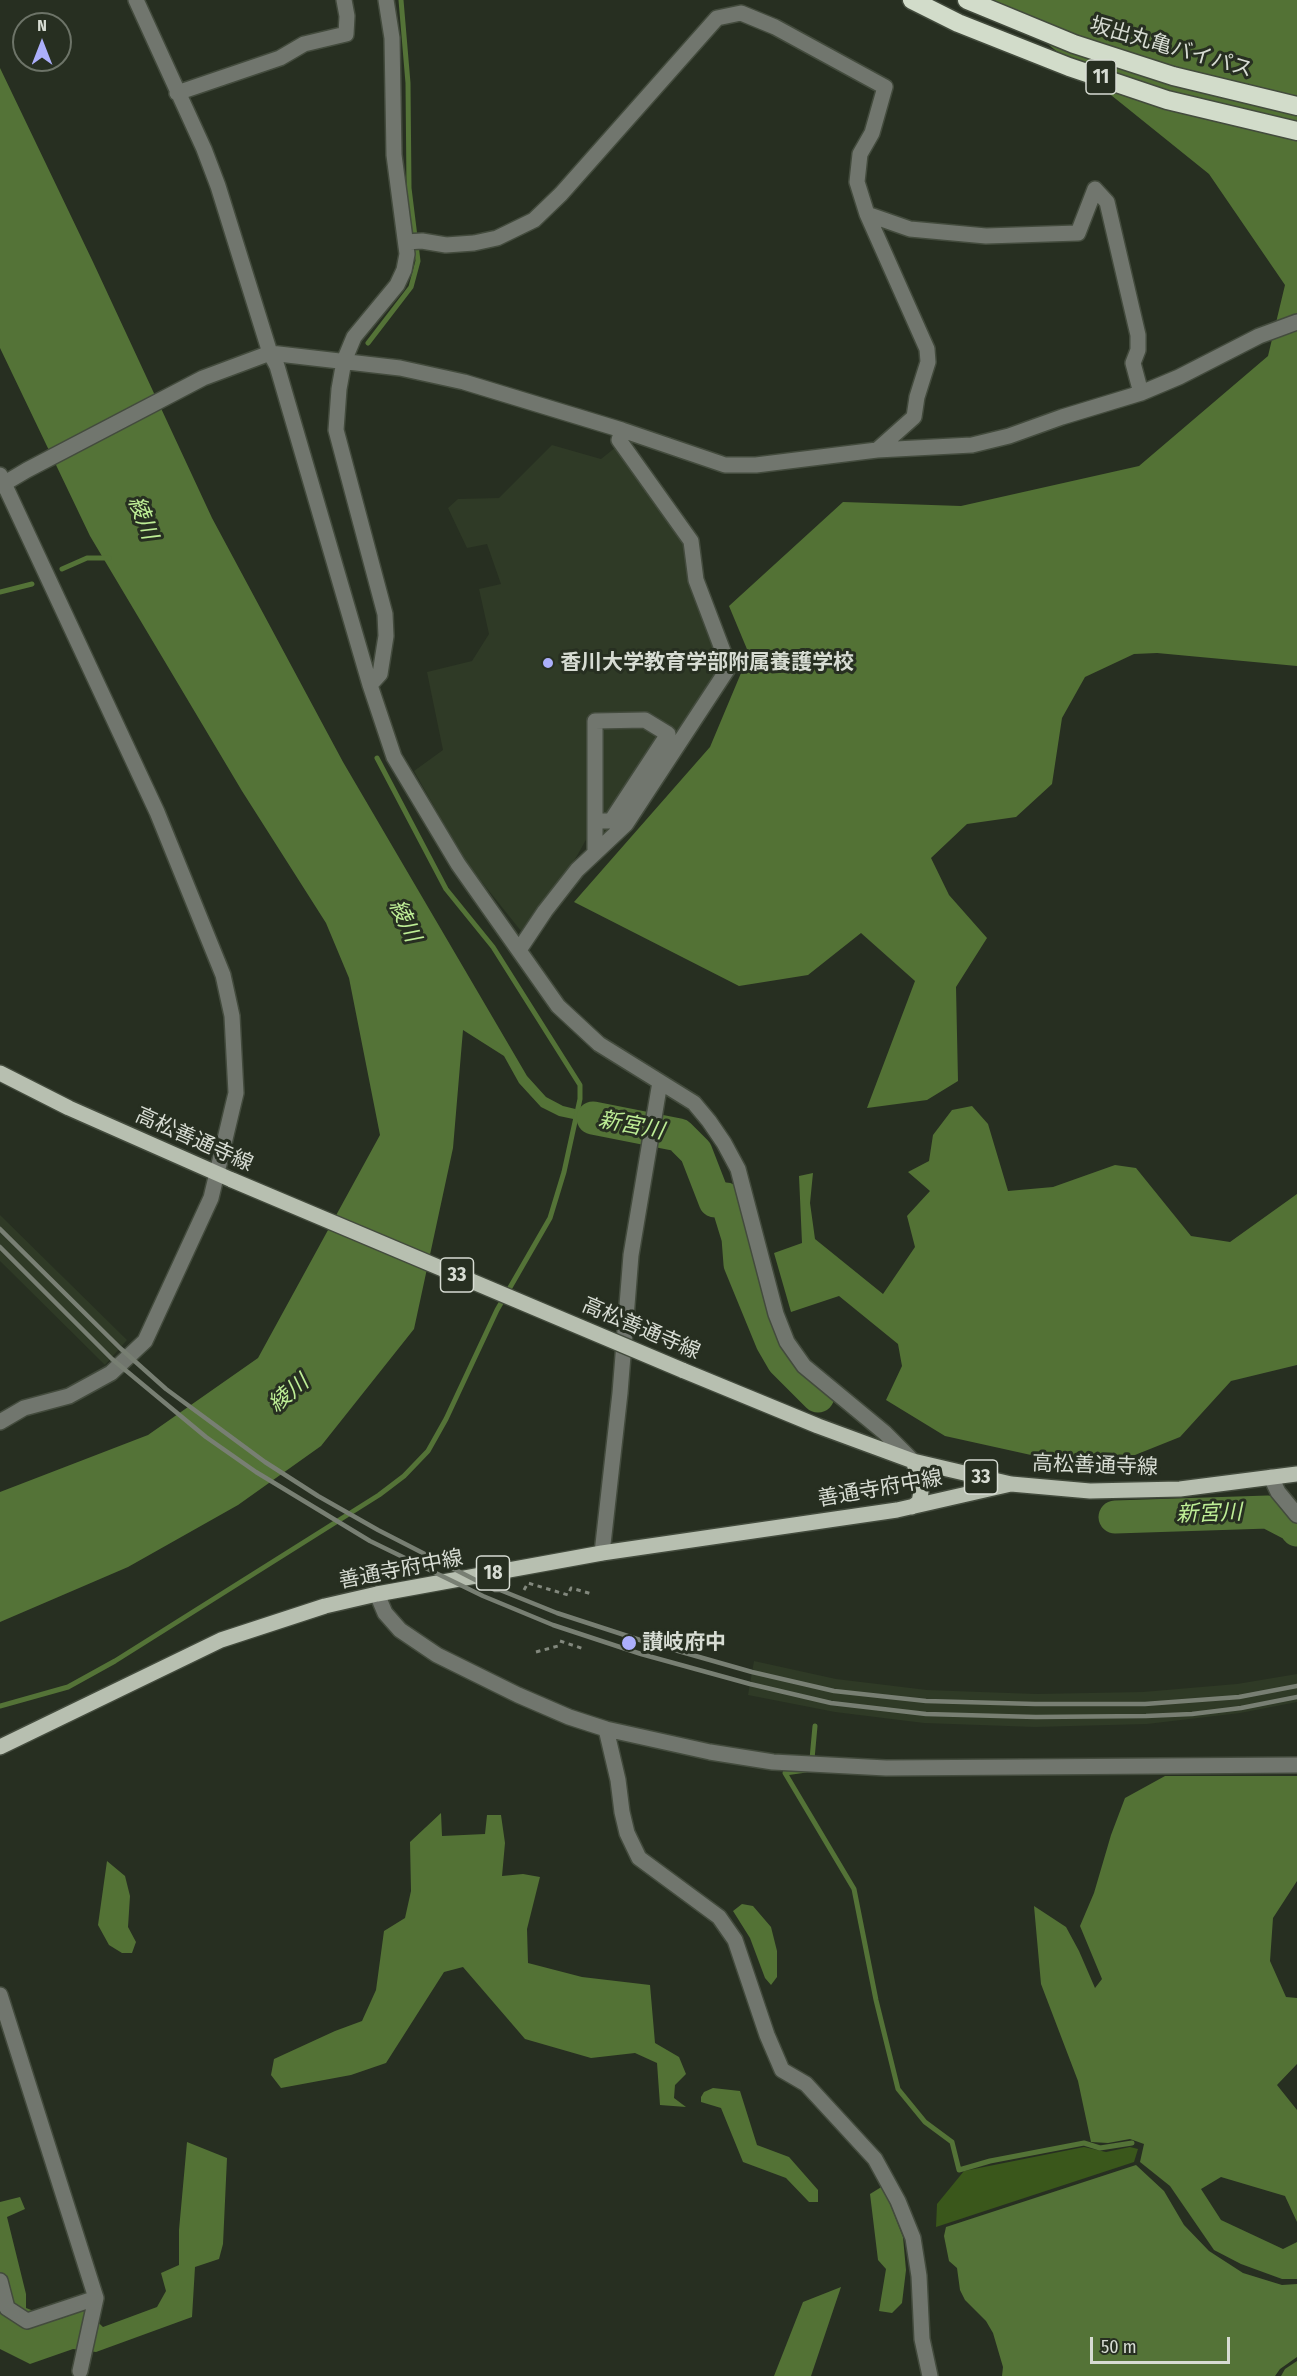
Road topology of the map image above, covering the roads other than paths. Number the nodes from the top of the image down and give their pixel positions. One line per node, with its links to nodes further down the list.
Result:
1 (136, 0): 6 (street)
2 (344, 0): 6 (street)
3 (386, 0): 10 (street)
4 (912, 0): 8 (highway, 11)
5 (967, 0): 7 (highway, 坂出丸亀バイパス / 11)
6 (177, 93): 12 (street)
7 (1297, 106)
8 (1297, 131)
9 (867, 214): 10 (street); 14 (street); 16 (street)
10 (414, 242): 13 (street)
11 (1297, 322): 14 (street)
12 (270, 353): 13 (street); 17 (street); 18 (street)
13 (344, 361): 15 (street); 18 (street)
14 (1141, 393): 16 (street)
15 (622, 430): 16 (street); 20 (street)
16 (877, 450)
17 (2, 482): 24 (street)
18 (370, 685): 21 (street)
19 (595, 821): 19 (street); 20 (street)
20 (595, 853): 21 (street)
21 (519, 950): 23 (street)
22 (0, 1073): 24 (main road, 高松善通寺線 / 33)
23 (660, 1082): 26 (street); 32 (street)
24 (216, 1172): 25 (street); 26 (main road, 高松善通寺線 / 33, bridge)
25 (0, 1422)
26 (913, 1461): 29 (main road, 高松善通寺線 / 33); 30 (main road)
27 (1297, 1474): 28 (main road, 高松善通寺線 / 33)
28 (1270, 1477): 29 (main road, 高松善通寺線 / 33); 31 (street)
29 (1011, 1484): 30 (main road, 善通寺府中線 / 18)
30 (912, 1507): 32 (main road, 善通寺府中線 / 18)
31 (1297, 1515)
32 (602, 1553): 33 (main road, 善通寺府中線 / 18)
33 (377, 1594): 34 (street); 35 (main road, 善通寺府中線 / 18)
34 (606, 1730): 36 (street); 41 (street)
35 (0, 1747)
36 (1297, 1765)
37 (0, 1995): 39 (street)
38 (0, 2281): 39 (street)
39 (96, 2298): 40 (street)
40 (80, 2371)
41 (930, 2376)

